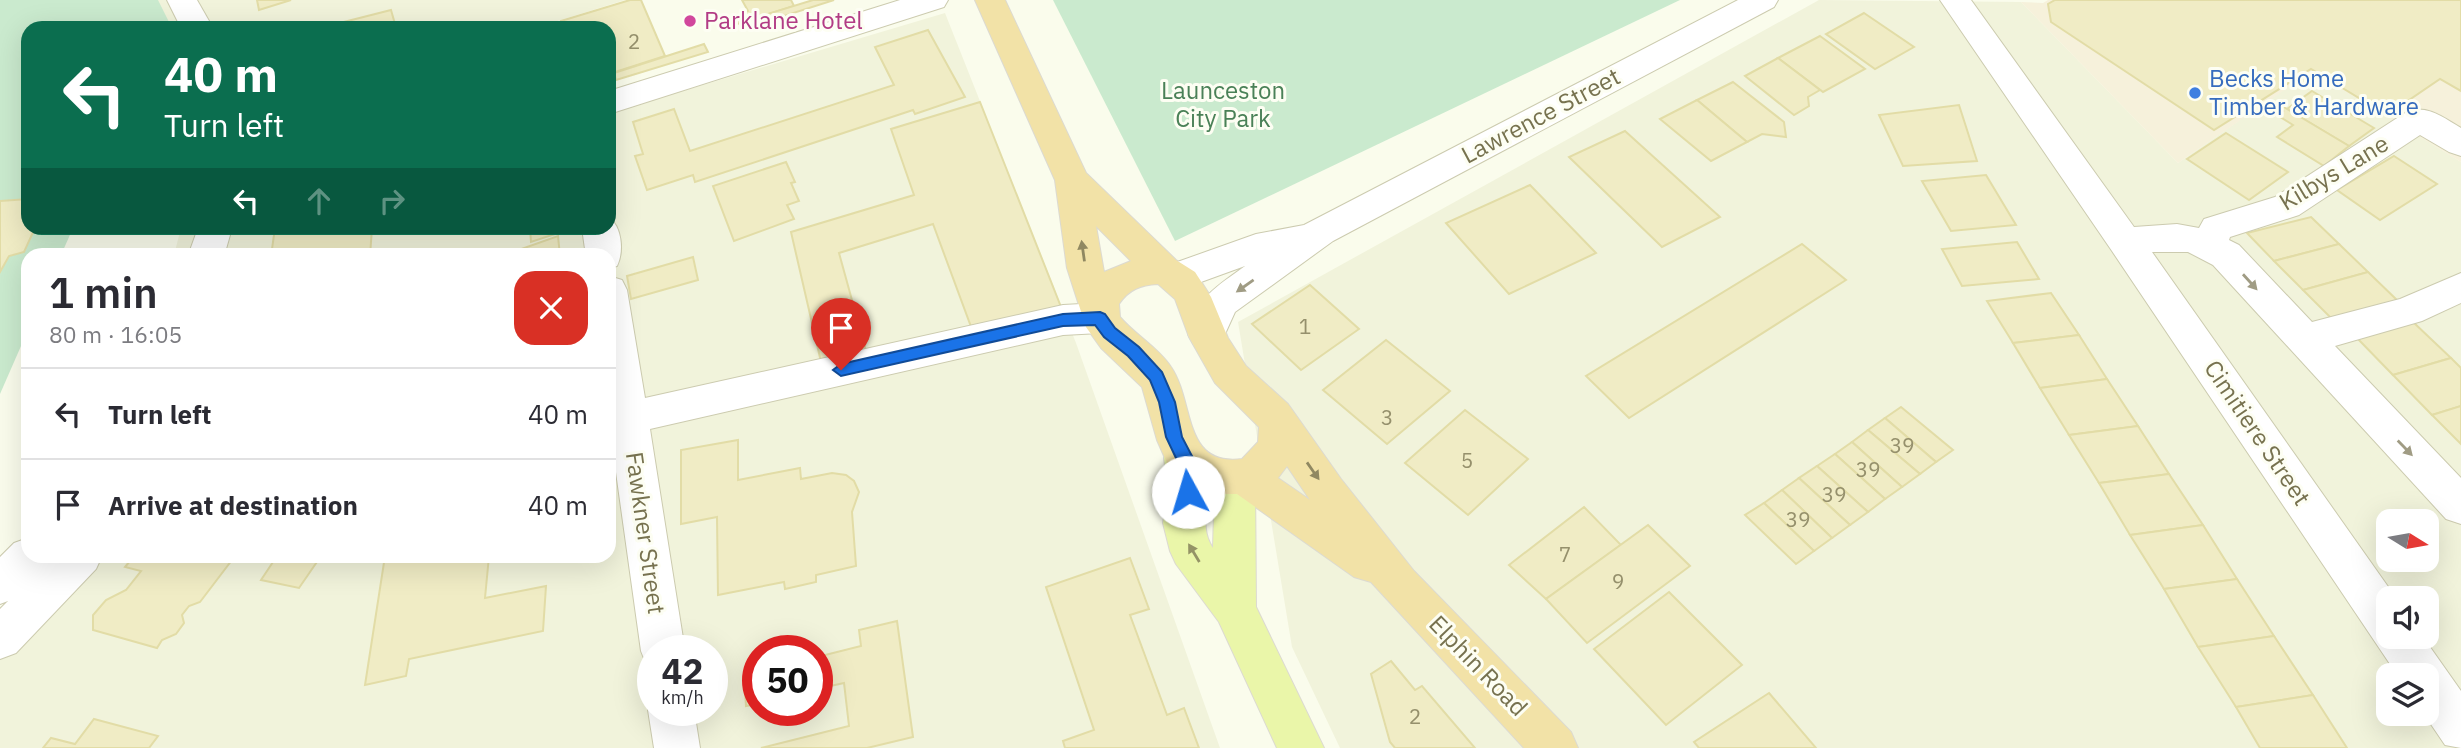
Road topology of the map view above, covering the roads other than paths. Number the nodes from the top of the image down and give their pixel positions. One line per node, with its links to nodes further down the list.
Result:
1 (182, 0): 6 (street)
2 (933, 0): 7 (street)
3 (990, 0): 9 (highway)
4 (1763, 0): 10 (street, Lawrence Street)
5 (1955, 0): 11 (street, Cimitiere Street)
6 (193, 21)
7 (616, 101)
8 (2461, 144): 12 (street, Kilbys Lane)
9 (1072, 180): 13 (highway, Elphin Road); 15 (highway, one-way to 9)
10 (1320, 232): 13 (street, Lawrence Street); 16 (street, Lawrence Street, one-way to 16)
11 (2124, 241): 12 (street); 28 (street, Cimitiere Street)
12 (2208, 244): 18 (street, one-way to 18)
13 (1171, 273): 15 (highway); 16 (highway, Elphin Road)
14 (2461, 287): 18 (street)
15 (1099, 318): 20 (street); 21 (highway)
16 (1207, 334): 19 (highway, Elphin Road)
17 (616, 337): 20 (street, Fawkner Street)
18 (2303, 340): 23 (street, one-way to 23)
19 (1275, 415): 22 (highway); 26 (highway, Elphin Road, one-way to 26)
20 (628, 418): 30 (street, Fawkner Street)
21 (1184, 458): 22 (highway); 29 (main road, one-way to 21)
22 (1239, 477): 26 (highway, Elphin Road); 29 (main road)
23 (2461, 506)
24 (27, 563): 27 (street)
25 (70, 563): 27 (street)
26 (1399, 585): 38 (highway, Elphin Road)
27 (16, 597): 31 (street); 32 (street)
28 (2376, 606)
29 (1234, 608): 37 (main road)
30 (661, 635)
31 (0, 639)
32 (0, 647)
33 (2439, 697): 35 (street)
34 (674, 726): 36 (street)
35 (2461, 729)
36 (677, 748)
37 (1301, 748)
38 (1555, 748)

